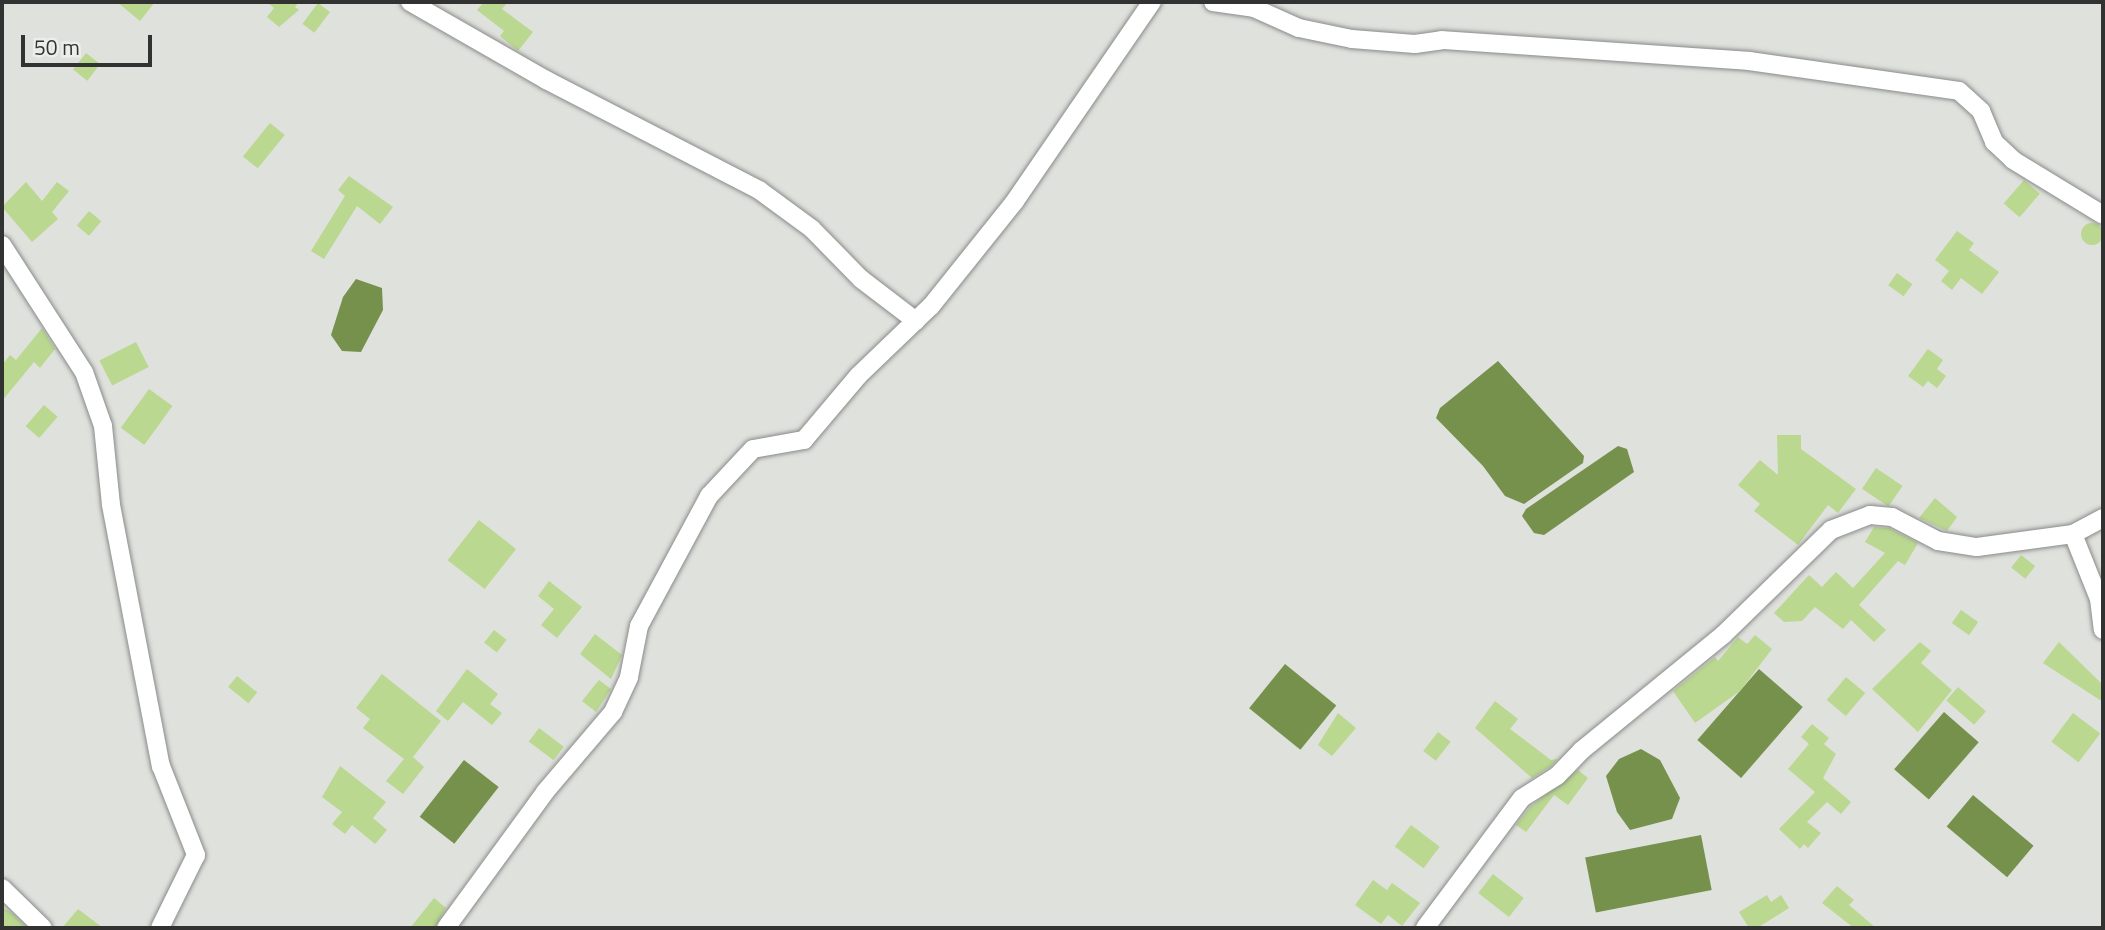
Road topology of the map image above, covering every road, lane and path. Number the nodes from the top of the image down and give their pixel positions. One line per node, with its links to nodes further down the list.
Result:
1 (410, 2): 7 (street)
2 (1152, 2): 7 (street)
3 (1213, 2): 4 (street)
4 (1262, 6): 5 (street)
5 (2103, 215)
6 (2, 246): 13 (street)
7 (916, 321): 14 (street)
8 (2103, 518): 9 (street)
9 (2073, 534): 10 (street); 15 (street)
10 (2103, 631)
11 (2, 888): 12 (street)
12 (43, 928)
13 (160, 928)
14 (446, 928)
15 (1424, 928)

